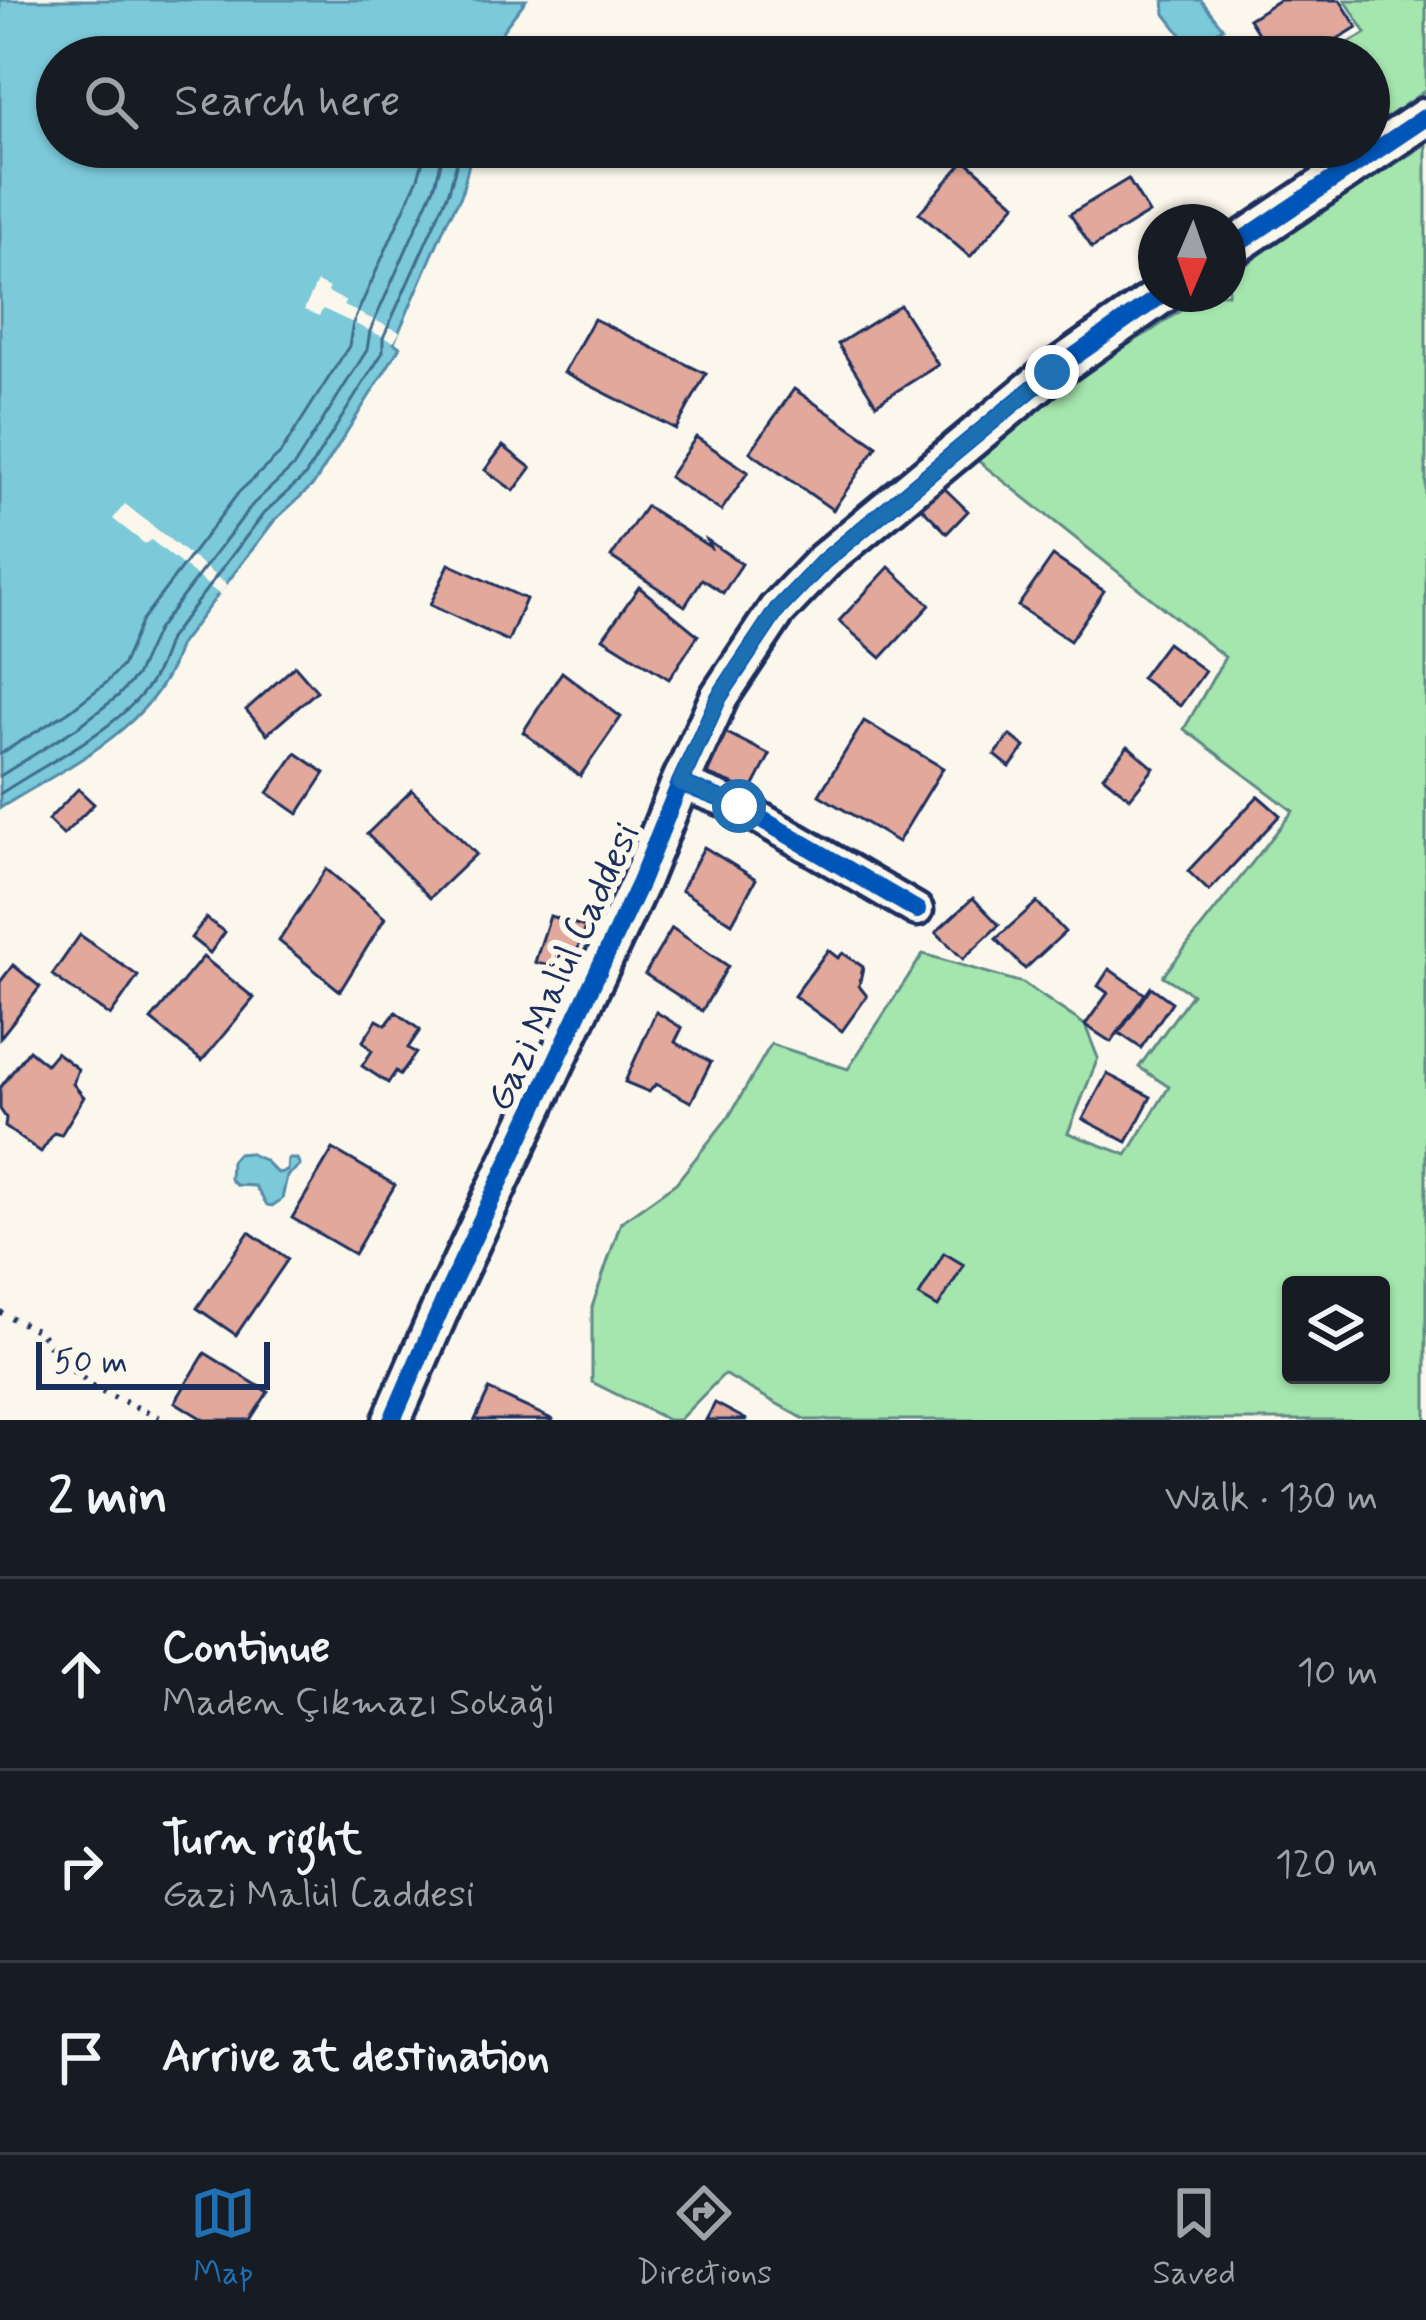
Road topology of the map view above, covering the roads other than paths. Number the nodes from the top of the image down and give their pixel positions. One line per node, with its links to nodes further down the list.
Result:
1 (1426, 117): 2 (street)
2 (1390, 141)
3 (1350, 168): 4 (street)
4 (1246, 238)
5 (1138, 312): 6 (street, Gazi Malül Caddesi)
6 (680, 783): 7 (street); 8 (street, Gazi Malül Caddesi)
7 (916, 910)
8 (392, 1420)

